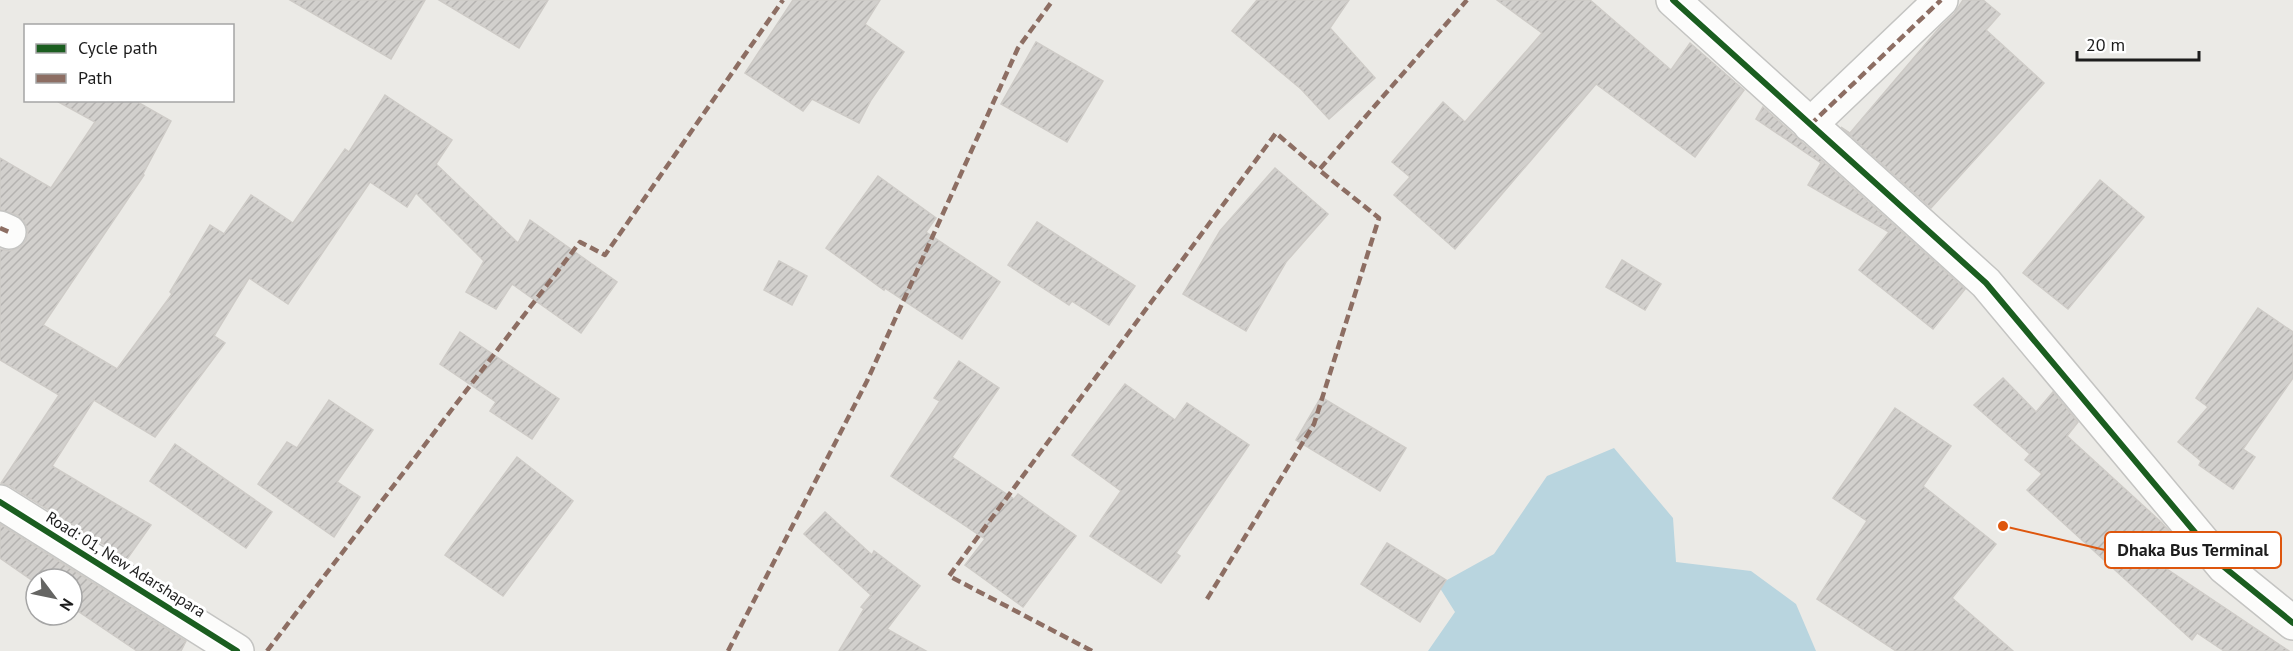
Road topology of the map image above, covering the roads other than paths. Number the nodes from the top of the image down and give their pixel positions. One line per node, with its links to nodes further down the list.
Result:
1 (1673, 0): 3 (street)
2 (1941, 0): 3 (street)
3 (1810, 125): 5 (street)
4 (0, 502): 6 (street, Road: 01, New Adarshapara)
5 (2293, 623)
6 (237, 651)

